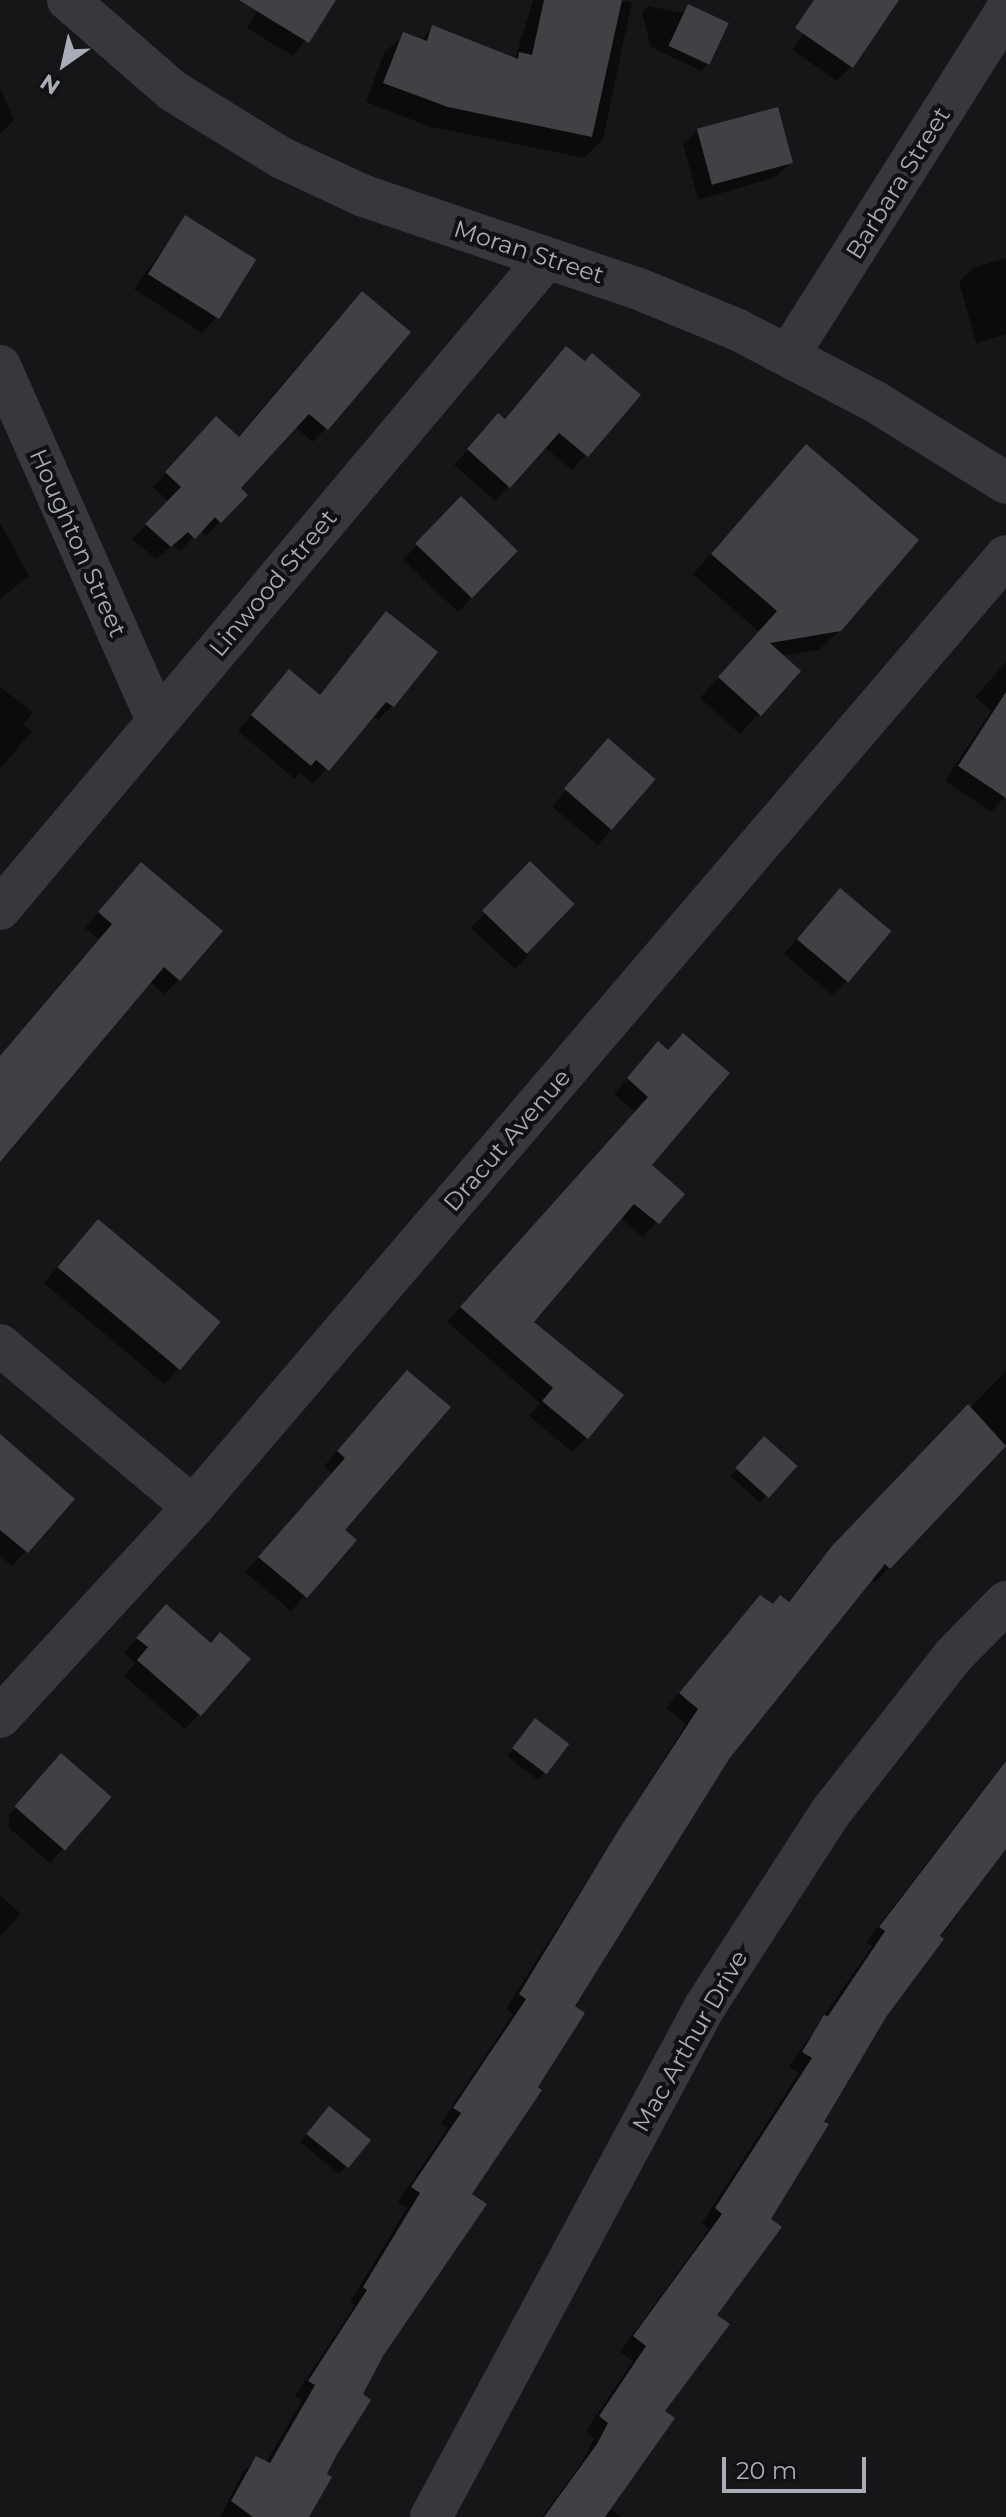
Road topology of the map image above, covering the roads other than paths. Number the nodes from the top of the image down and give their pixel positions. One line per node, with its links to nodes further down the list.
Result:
1 (68, 0): 3 (street, Moran Street)
2 (1006, 11): 4 (street, Barbara Street)
3 (547, 258): 4 (street, Moran Street); 8 (street, Linwood Street)
4 (789, 354): 6 (street, Moran Street)
5 (0, 366): 8 (street, Houghton Street)
6 (1006, 483)
7 (1006, 556): 11 (street, Dracut Avenue)
8 (157, 720): 9 (street, Linwood Street)
9 (0, 909)
10 (0, 1345): 11 (street)
11 (193, 1507): 13 (street, Dracut Avenue)
12 (1006, 1602): 14 (street, Mac Arthur Drive)
13 (0, 1717)
14 (431, 2517)

